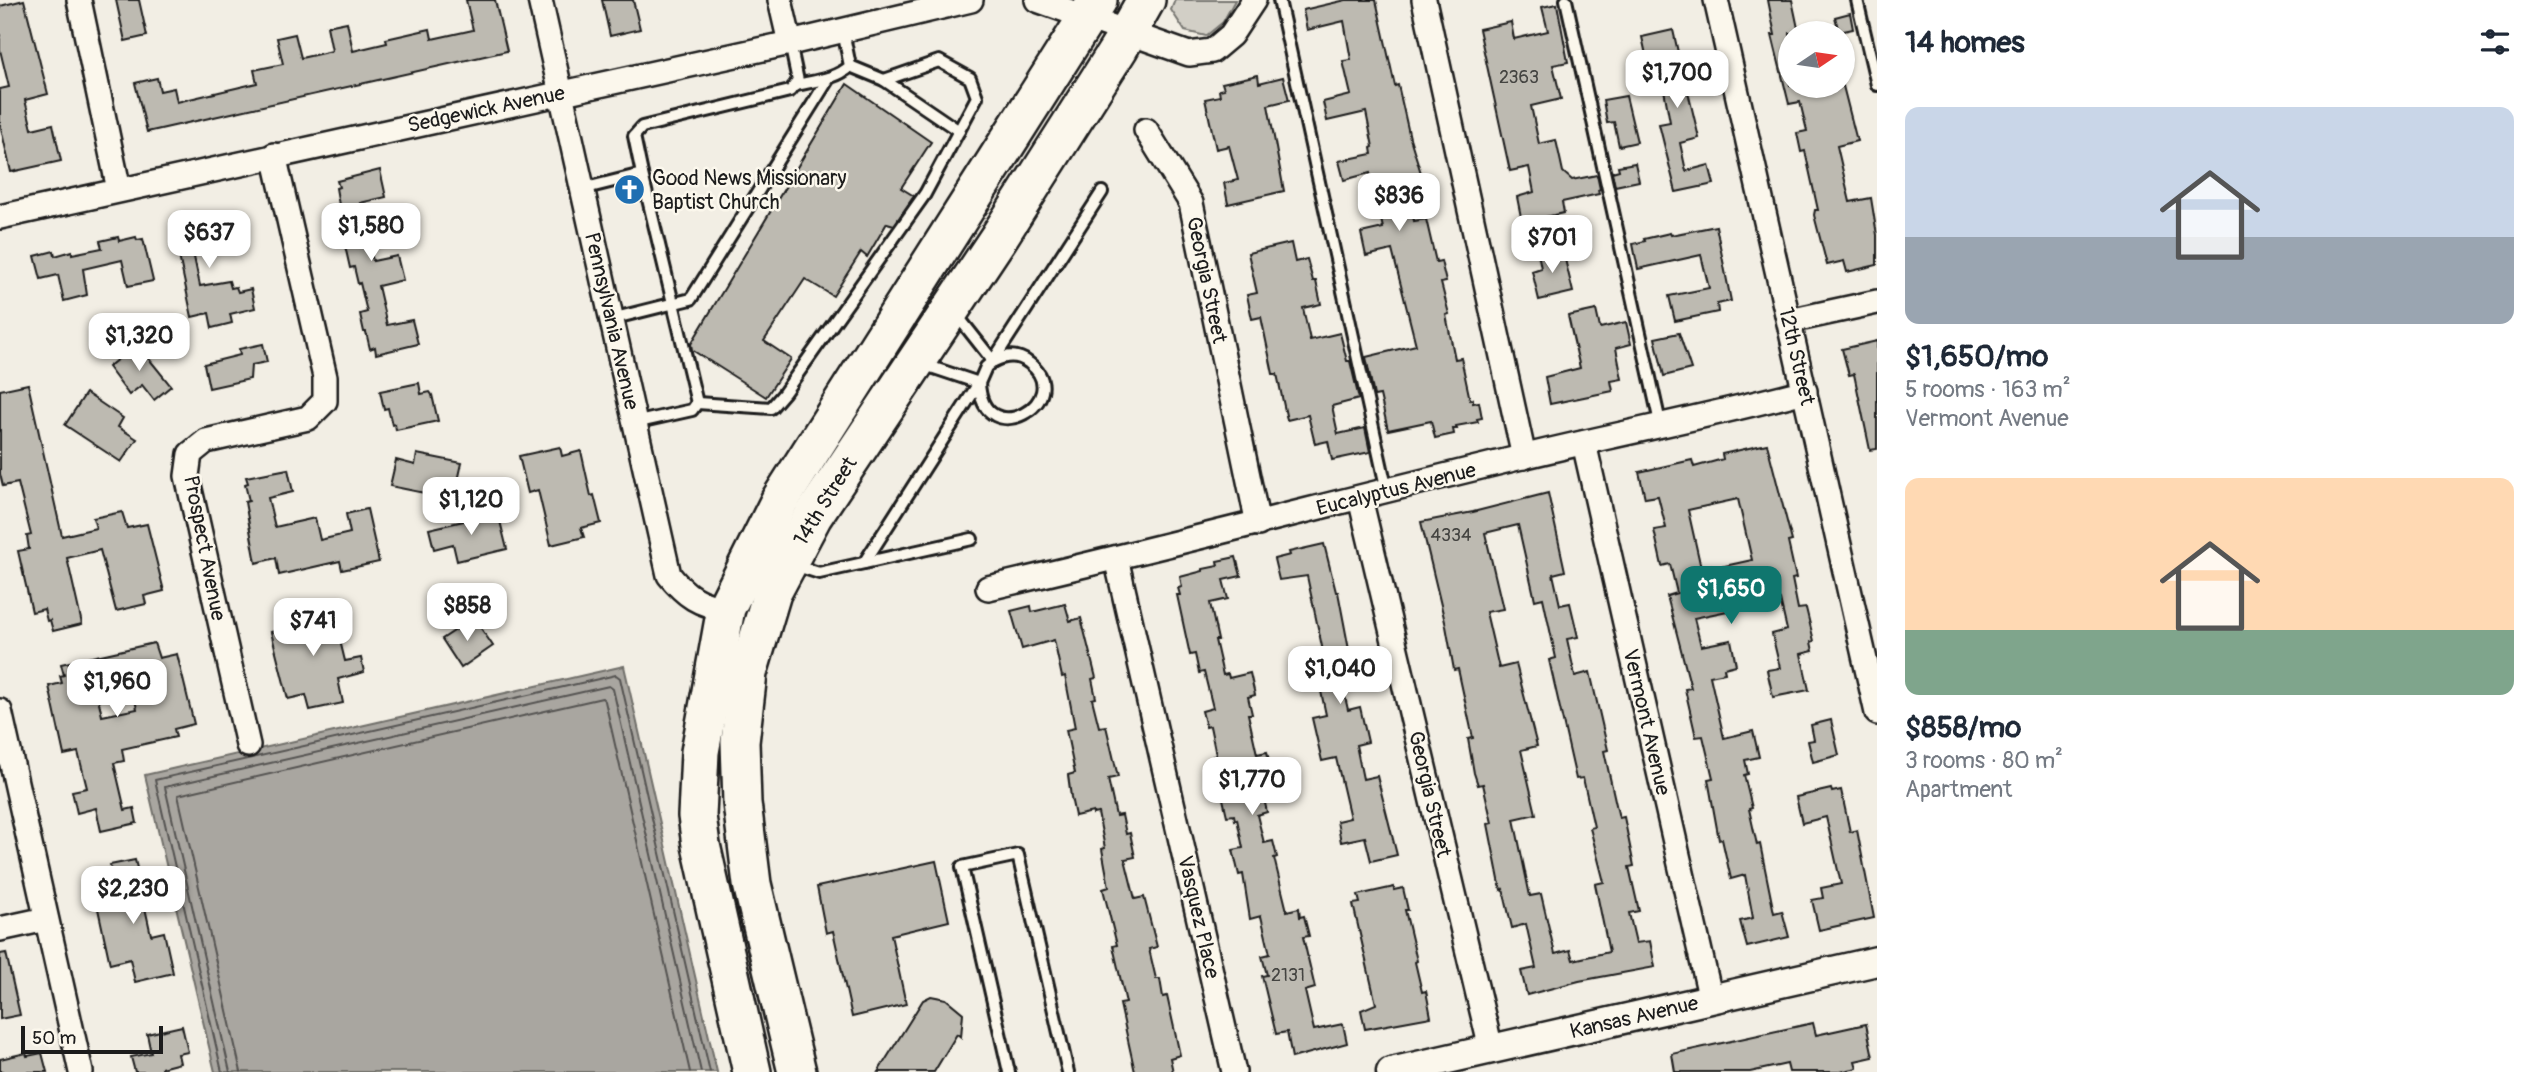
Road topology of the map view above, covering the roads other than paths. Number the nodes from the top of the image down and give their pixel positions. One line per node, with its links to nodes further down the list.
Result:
1 (79, 0): 28 (street)
2 (540, 0): 22 (street, Pennsylvania Avenue)
3 (780, 0): 16 (street)
4 (971, 0): 14 (street, Sedgewick Avenue)
5 (1037, 0): 13 (street)
6 (1146, 0): 15 (main road, 14th Street)
7 (1254, 0): 15 (street)
8 (1279, 0): 45 (lane)
9 (1424, 0): 44 (street)
10 (1566, 0): 42 (lane)
11 (1716, 0): 35 (street, 12th Street)
12 (1857, 0): 20 (lane)
13 (1093, 9): 15 (street); 53 (main road, 14th Street)
14 (843, 31): 16 (street, Sedgewick Avenue); 17 (lane)
15 (1129, 32): 33 (main road, 14th Street)
16 (790, 43): 21 (lane); 22 (street, Sedgewick Avenue)
17 (850, 66): 18 (lane); 19 (lane)
18 (829, 78): 21 (lane); 32 (lane)
19 (884, 80): 24 (lane); 24 (lane)
20 (1877, 85)
21 (793, 88): 26 (lane)
22 (561, 93): 25 (street, Sedgewick Avenue); 27 (street, Pennsylvania Avenue)
23 (1146, 130): 47 (street, Georgia Street)
24 (959, 131): 40 (lane)
25 (274, 155): 28 (street, Sedgewick Avenue); 56 (street, Prospect Avenue)
26 (642, 174): 27 (lane); 32 (lane)
27 (582, 189): 34 (street, Pennsylvania Avenue)
28 (120, 190): 30 (street, Sedgewick Avenue)
29 (1102, 192): 36 (lane)
30 (0, 217)
31 (1877, 302): 35 (street)
32 (674, 305): 34 (lane); 40 (lane)
33 (951, 309): 36 (lane); 37 (main road, 14th Street)
34 (611, 319): 41 (street, Pennsylvania Avenue)
35 (1789, 321): 39 (street, 12th Street)
36 (993, 361): 38 (lane); 38 (lane)
37 (916, 362): 38 (lane); 51 (main road, 14th Street)
38 (979, 383): 50 (lane)
39 (1805, 391): 42 (street, Eucalyptus Avenue); 55 (street, 12th Street)
40 (697, 403): 41 (lane)
41 (634, 423): 53 (street, Pennsylvania Avenue)
42 (1661, 427): 43 (street, Eucalyptus Avenue)
43 (1584, 443): 44 (street, Eucalyptus Avenue); 60 (street, Vermont Avenue)
44 (1524, 457): 45 (street, Eucalyptus Avenue)
45 (1387, 491): 46 (street, Eucalyptus Avenue)
46 (1360, 498): 47 (street, Eucalyptus Avenue); 61 (street, Georgia Street)
47 (1258, 523): 49 (street, Eucalyptus Avenue)
48 (972, 539): 50 (lane)
49 (1116, 558): 52 (street, Eucalyptus Avenue); 67 (street, Vasquez Place)
50 (864, 563): 51 (lane)
51 (788, 564): 64 (main road, 14th Street)
52 (988, 587)
53 (726, 608): 63 (main road, 14th Street)
54 (0, 711): 57 (street)
55 (1877, 713)
56 (248, 745)
57 (46, 919): 58 (street); 62 (street)
58 (0, 929)
59 (1877, 961): 60 (street, Kansas Avenue)
60 (1711, 1000): 61 (street, Kansas Avenue)
61 (1491, 1049): 68 (street, Kansas Avenue)
62 (81, 1072)
63 (752, 1072)
64 (797, 1072)
65 (1009, 1072): 66 (lane)
66 (1068, 1072)
67 (1234, 1072)
68 (1391, 1072)

